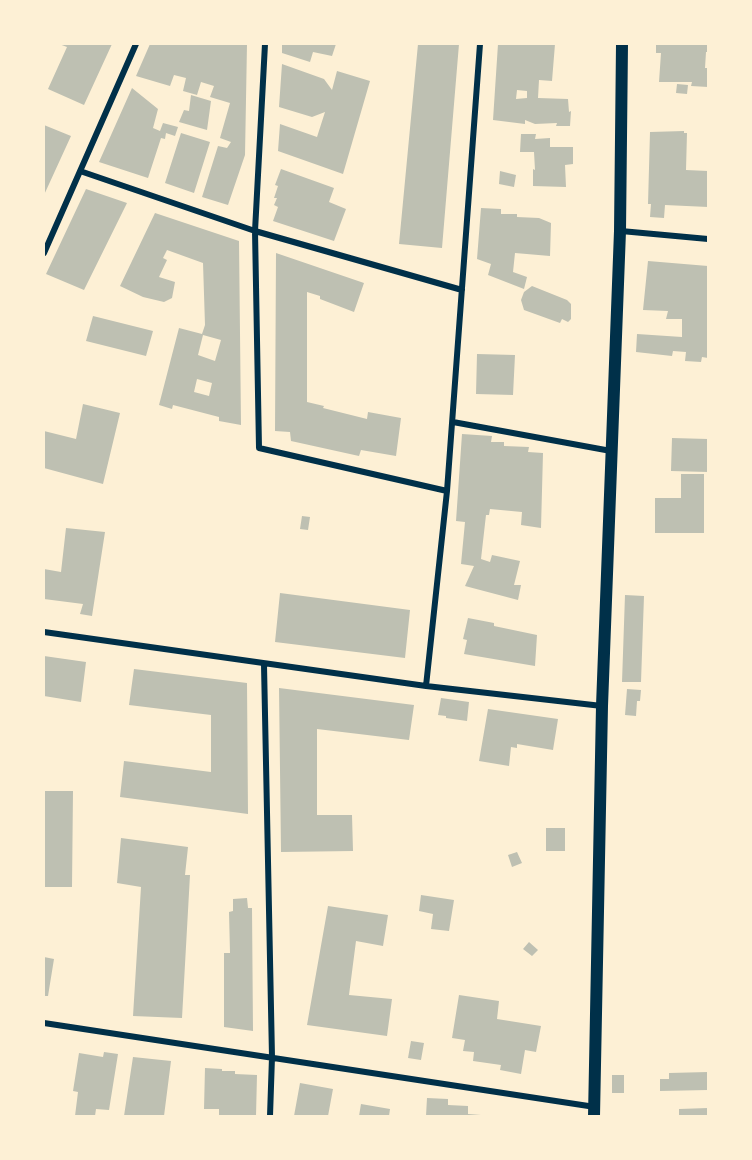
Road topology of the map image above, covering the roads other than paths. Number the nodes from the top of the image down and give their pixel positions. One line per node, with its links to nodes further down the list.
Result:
1 (136, 44): 5 (street)
2 (265, 44): 6 (street)
3 (480, 44): 12 (street)
4 (622, 44): 7 (main road)
5 (80, 171): 6 (street); 9 (street)
6 (255, 231): 12 (street); 15 (street)
7 (620, 231): 10 (street); 14 (main road)
8 (44, 232): 9 (street)
9 (52, 236): 11 (street)
10 (708, 239)
11 (44, 253)
12 (462, 290): 13 (street)
13 (453, 422): 14 (street); 15 (street)
14 (612, 451): 19 (main road)
15 (447, 491): 18 (street)
16 (44, 632): 17 (street)
17 (264, 665): 18 (street); 21 (street)
18 (426, 686): 19 (street)
19 (602, 706): 22 (main road)
20 (44, 1023): 21 (street)
21 (272, 1057): 22 (street); 23 (street)
22 (594, 1112)
23 (270, 1116)

